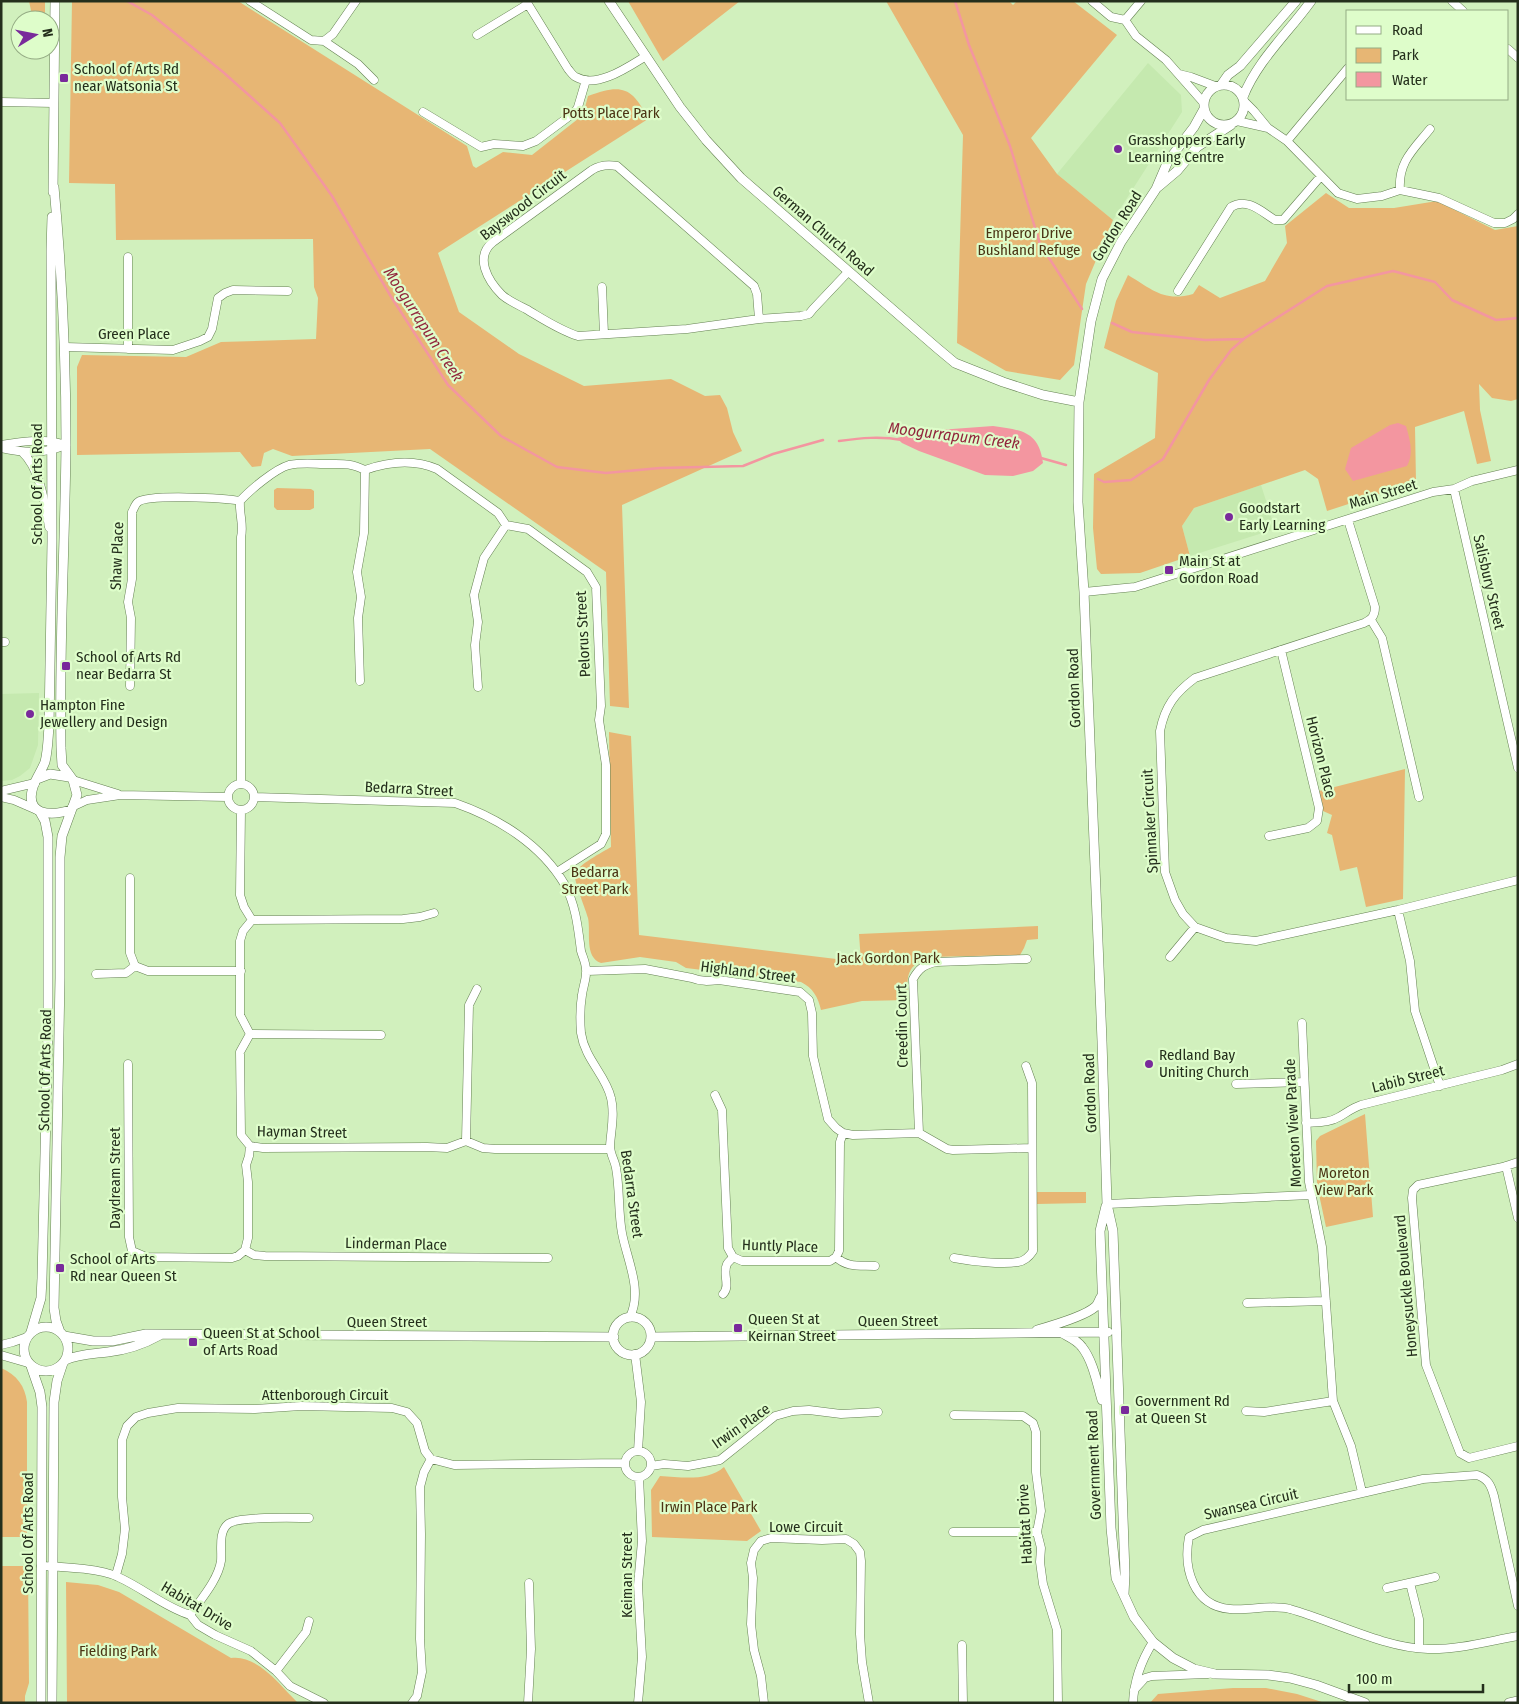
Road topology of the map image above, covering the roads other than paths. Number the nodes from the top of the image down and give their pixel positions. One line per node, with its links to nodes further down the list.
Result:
1 (55, 1): 23 (street, School Of Arts Road)
2 (250, 1): 14 (street)
3 (356, 1): 14 (street)
4 (609, 1): 15 (street, German Church Road)
5 (1092, 1): 12 (street)
6 (1141, 1): 12 (street)
7 (1296, 1): 20 (street)
8 (1311, 1): 21 (street)
9 (1452, 1): 11 (street)
10 (527, 3): 13 (street); 19 (street)
11 (1462, 10)
12 (1126, 20): 17 (street)
13 (477, 35)
14 (324, 41): 18 (street)
15 (646, 56): 19 (street); 36 (street, German Church Road)
16 (1346, 70): 29 (street)
17 (1179, 74): 20 (street); 24 (street)
18 (374, 80)
19 (586, 80): 25 (street)
20 (1218, 86): 21 (street); 24 (street)
21 (1244, 99): 26 (street); 27 (street)
22 (1, 102): 23 (street)
23 (54, 103): 31 (street, School Of Arts Road)
24 (1204, 105): 26 (street); 32 (street, Gordon Road)
25 (423, 112)
26 (1235, 123): 27 (street); 32 (street, Gordon Road)
27 (1268, 128): 29 (street)
28 (1430, 129): 33 (street)
29 (1288, 141): 30 (street)
30 (1321, 176): 33 (street); 39 (street)
31 (54, 187): 42 (street, School Of Arts Road); 45 (street, School Of Arts Road)
32 (1156, 189): 44 (street, Gordon Road)
33 (1400, 190): 34 (street)
34 (1518, 214)
35 (128, 256): 43 (street)
36 (848, 272): 40 (street, Bayswood Circuit); 44 (street, German Church Road)
37 (602, 288): 41 (street)
38 (288, 290): 43 (street, Green Place)
39 (1178, 291)
40 (759, 318): 41 (street, Bayswood Circuit); 41 (street, Bayswood Circuit)
41 (604, 334)
42 (65, 347): 43 (street, Green Place); 46 (street, School Of Arts Road)
43 (128, 349)
44 (1079, 402): 57 (street, Gordon Road)
45 (51, 441): 46 (street); 47 (street); 48 (street, School Of Arts Road)
46 (66, 445): 48 (street); 64 (street, School Of Arts Road)
47 (1, 446): 49 (street)
48 (51, 451): 49 (street); 56 (street, School Of Arts Road)
49 (22, 452): 56 (street)
50 (365, 470): 53 (street); 55 (street); 60 (street)
51 (1518, 470): 52 (street, Main Street)
52 (1454, 489): 54 (street, Main Street); 63 (street, Salisbury Street)
53 (240, 501): 61 (street, Shaw Place); 66 (street)
54 (1348, 520): 57 (street, Main Street); 58 (street)
55 (506, 525): 62 (street); 77 (street, Pelorus Street)
56 (52, 541): 65 (street, School Of Arts Road)
57 (1084, 592): 111 (street, Gordon Road)
58 (1371, 620): 59 (street, Spinnaker Circuit); 72 (street)
59 (1281, 650): 76 (street, Horizon Place); 83 (street, Spinnaker Circuit)
60 (360, 681)
61 (130, 686)
62 (478, 686)
63 (1518, 768)
64 (71, 778): 65 (street); 68 (street); 73 (street)
65 (36, 781): 67 (street); 75 (street)
66 (241, 783): 70 (street); 71 (street)
67 (1, 791)
68 (120, 795): 70 (street); 73 (street)
69 (1, 797): 75 (street)
70 (227, 797): 74 (street)
71 (254, 797): 74 (street); 77 (street, Bedarra Street)
72 (1419, 797)
73 (71, 809): 75 (street); 129 (street, School Of Arts Road)
74 (241, 810): 82 (street)
75 (38, 811): 128 (street, School Of Arts Road)
76 (1269, 836)
77 (557, 872): 87 (street, Bedarra Street)
78 (130, 878): 86 (street)
79 (1518, 880): 80 (street)
80 (1398, 910): 83 (street); 99 (street)
81 (434, 913): 82 (street)
82 (252, 920): 88 (street)
83 (1195, 927): 84 (street)
84 (1170, 958)
85 (1027, 959): 103 (street, Creedin Court)
86 (135, 966): 88 (street); 89 (street)
87 (587, 971): 102 (street, Highland Street); 106 (street, Bedarra Street)
88 (241, 972): 92 (street)
89 (96, 974)
90 (477, 989): 104 (street)
91 (1302, 1023): 97 (street, Moreton View Parade)
92 (250, 1034): 93 (street); 105 (street, Hayman Street)
93 (381, 1035)
94 (128, 1064): 113 (street, Daydream Street)
95 (1518, 1064): 99 (street, Labib Street)
96 (1026, 1066): 107 (street)
97 (1304, 1082): 98 (street); 101 (street, Moreton View Parade)
98 (1236, 1084)
99 (1440, 1086): 101 (street, Labib Street)
100 (715, 1095): 116 (street, Huntly Place)
101 (1306, 1123): 110 (street, Moreton View Parade)
102 (843, 1133): 103 (street); 114 (street, Huntly Place)
103 (919, 1133): 107 (street)
104 (466, 1141): 105 (street, Hayman Street); 106 (street)
105 (250, 1146): 113 (street)
106 (610, 1148): 123 (street, Bedarra Street)
107 (1032, 1148): 117 (street)
108 (1518, 1162): 109 (street, Honeysuckle Boulevard)
109 (1506, 1166): 112 (street); 143 (street, Honeysuckle Boulevard)
110 (1310, 1195): 111 (street); 121 (street, Moreton View Parade)
111 (1107, 1204): 120 (street, Gordon Road); 124 (street, Gordon Road)
112 (1518, 1218)
113 (245, 1250): 115 (street, Linderman Place)
114 (836, 1257): 116 (street, Huntly Place); 118 (street)
115 (548, 1258)
116 (733, 1258): 119 (street)
117 (954, 1258)
118 (875, 1266)
119 (723, 1294)
120 (1102, 1297): 125 (street, Gordon Road); 126 (street, Queen Street)
121 (1326, 1301): 122 (street); 138 (street, Moreton View Parade)
122 (1247, 1303)
123 (630, 1317): 131 (street); 132 (street)
124 (1116, 1331): 125 (street, Queen Street); 160 (street, Government Road)
125 (1104, 1332): 127 (street, Queen Street); 142 (street, Government Road)
126 (1025, 1333): 127 (street, Queen Street); 132 (street, Queen Street)
127 (1061, 1333): 142 (street)
128 (29, 1334): 129 (street); 133 (street); 137 (street)
129 (62, 1334): 130 (street, Queen Street); 136 (street)
130 (160, 1335): 131 (street, Queen Street); 136 (street, Queen Street)
131 (614, 1337): 134 (street)
132 (651, 1337): 134 (street)
133 (1, 1345)
134 (635, 1354): 144 (street)
135 (1, 1355): 137 (street)
136 (64, 1362): 137 (street); 154 (street, School Of Arts Road)
137 (30, 1364): 153 (street, School Of Arts Road)
138 (1333, 1401): 139 (street); 149 (street, Moreton View Parade)
139 (1246, 1411)
140 (878, 1412): 147 (street, Irwin Place)
141 (954, 1415): 152 (street, Habitat Drive)
142 (1106, 1415): 160 (street, Government Road)
143 (1518, 1446)
144 (638, 1451): 146 (street); 147 (street)
145 (431, 1459): 146 (street); 155 (street, Attenborough Circuit); 175 (street)
146 (625, 1463): 148 (street)
147 (651, 1466): 148 (street)
148 (638, 1477): 177 (street, Keiman Street)
149 (1362, 1492): 161 (street, Swansea Circuit); 167 (street, Swansea Circuit)
150 (309, 1518): 162 (street)
151 (953, 1532): 152 (street)
152 (1037, 1532): 181 (street, Habitat Drive)
153 (41, 1566): 154 (street, Habitat Drive); 172 (street, School Of Arts Road)
154 (53, 1566): 155 (street, Habitat Drive); 173 (street, School Of Arts Road)
155 (116, 1575): 162 (street, Habitat Drive)
156 (1435, 1577): 158 (street)
157 (529, 1583): 176 (street)
158 (1410, 1583): 159 (street); 167 (street)
159 (1387, 1588)
160 (1124, 1594): 165 (street, Government Road)
161 (1518, 1606)
162 (190, 1615): 168 (street, Habitat Drive)
163 (309, 1621): 168 (street)
164 (1518, 1636): 167 (street, Swansea Circuit)
165 (1153, 1642): 169 (street, Government Road); 170 (street)
166 (962, 1645): 180 (street)
167 (1418, 1648)
168 (276, 1671): 174 (street, Habitat Drive)
169 (1215, 1674): 170 (street); 183 (street, Government Road)
170 (1134, 1690): 182 (street)
171 (1518, 1701): 184 (street)
172 (41, 1703)
173 (52, 1703)
174 (324, 1703)
175 (412, 1703)
176 (528, 1703)
177 (638, 1703)
178 (764, 1703): 179 (street, Lowe Circuit)
179 (869, 1703)
180 (963, 1703)
181 (1058, 1703)
182 (1133, 1703)
183 (1365, 1703)
184 (1509, 1703)

